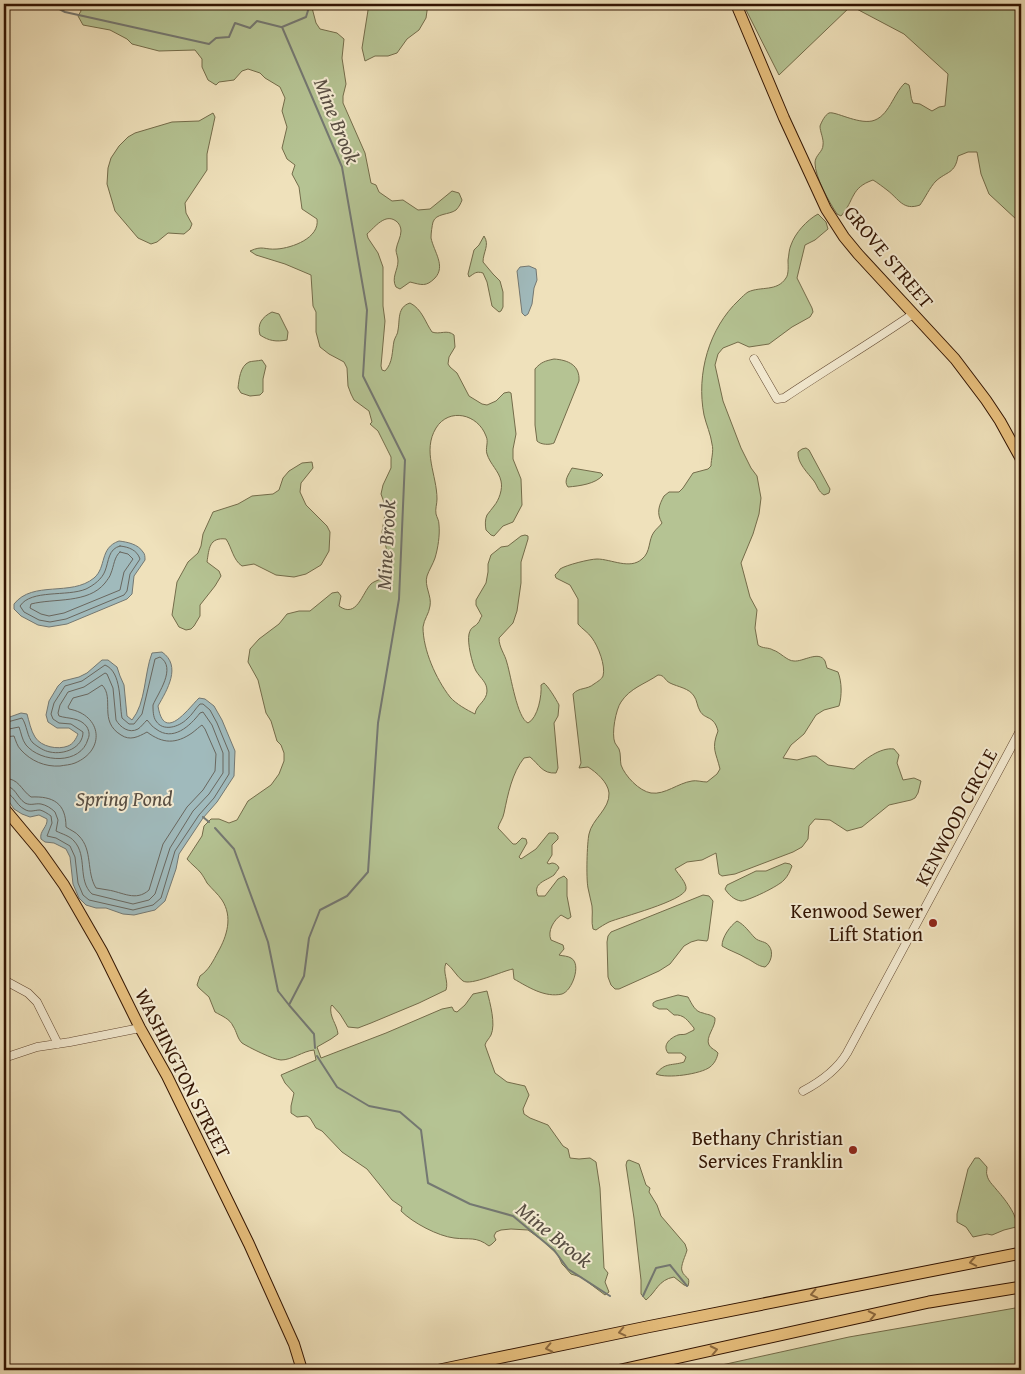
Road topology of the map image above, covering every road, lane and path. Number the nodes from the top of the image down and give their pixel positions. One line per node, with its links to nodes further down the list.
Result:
1 (736, 4): 2 (main road, GROVE STREET)
2 (913, 314): 3 (street); 4 (main road, GROVE STREET)
3 (754, 359)
4 (1021, 458)
5 (1021, 729): 11 (street, KENWOOD CIRCLE)
6 (4, 808): 8 (main road, WASHINGTON STREET)
7 (4, 980): 9 (street)
8 (140, 1028): 9 (street); 14 (main road, WASHINGTON STREET)
9 (58, 1044): 10 (street)
10 (4, 1058)
11 (803, 1091)
12 (1021, 1253): 15 (highway, one-way to 15)
13 (1021, 1287): 16 (highway, one-way to 13)
14 (302, 1370)
15 (440, 1370)
16 (621, 1370)

